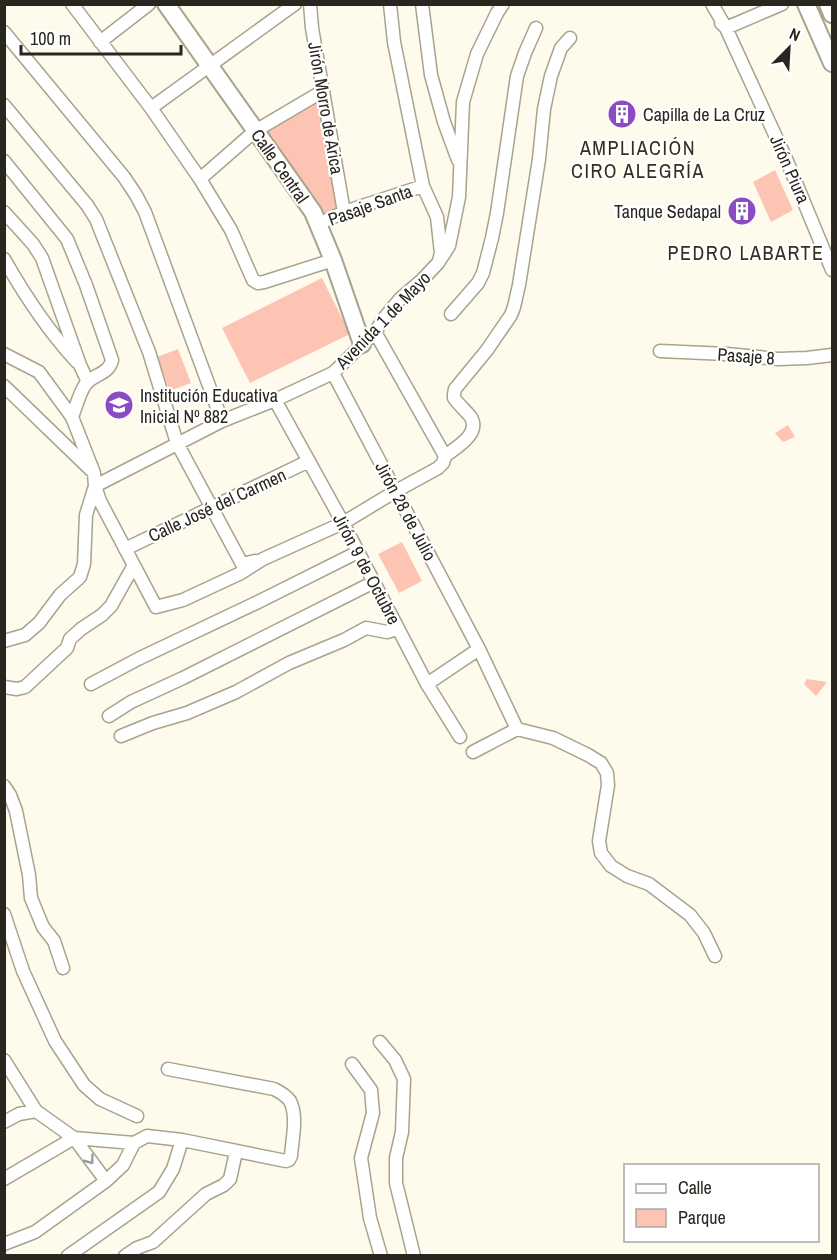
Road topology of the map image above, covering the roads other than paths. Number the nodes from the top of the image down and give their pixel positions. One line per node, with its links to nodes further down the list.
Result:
1 (72, 4): 19 (street)
2 (149, 4): 19 (street)
3 (166, 4): 21 (street, Calle Central)
4 (295, 4): 21 (street)
5 (310, 4): 22 (street, Jirón Morro de Arica)
6 (390, 4): 29 (street)
7 (422, 4): 27 (street)
8 (503, 4): 27 (street, Avenida 1 de Mayo)
9 (704, 4): 16 (street)
10 (712, 4): 16 (street, Jirón Piura)
11 (782, 4): 16 (street)
12 (806, 4): 20 (street)
13 (828, 4): 14 (street)
14 (832, 14)
15 (536, 28): 37 (street)
16 (726, 28): 36 (street, Jirón Piura)
17 (4, 32): 49 (street)
18 (570, 38): 51 (street)
19 (100, 42): 24 (street)
20 (832, 63)
21 (209, 65): 24 (street); 25 (street, Calle Central)
22 (323, 91): 25 (street); 31 (street, Jirón Morro de Arica)
23 (4, 105): 50 (street)
24 (151, 108): 28 (street)
25 (255, 131): 28 (street); 32 (street, Calle Central)
26 (4, 161): 45 (street)
27 (460, 166): 35 (street, Avenida 1 de Mayo)
28 (200, 179): 34 (street)
29 (423, 186): 31 (street, Pasaje Santa); 35 (street)
30 (4, 212): 43 (street)
31 (344, 212): 32 (street, Pasaje Santa)
32 (318, 224): 34 (street, Calle Central)
33 (4, 259): 43 (street)
34 (333, 260): 39 (street, Calle Central)
35 (438, 263): 38 (street, Avenida 1 de Mayo)
36 (832, 270)
37 (451, 314)
38 (375, 332): 39 (street, Avenida 1 de Mayo); 51 (street)
39 (362, 344): 44 (street, Avenida 1 de Mayo)
40 (660, 351): 42 (street, Pasaje 8)
41 (4, 354): 48 (street)
42 (832, 354)
43 (80, 365): 45 (street)
44 (333, 373): 47 (street, Avenida 1 de Mayo); 54 (street, Jirón 28 de Julio)
45 (88, 382): 48 (street)
46 (4, 386): 53 (street)
47 (275, 400): 49 (street, Avenida 1 de Mayo); 52 (street, Jirón 9 de Octubre)
48 (72, 417): 53 (street)
49 (222, 422): 50 (street, Avenida 1 de Mayo)
50 (177, 443): 53 (street, Avenida 1 de Mayo); 55 (street)
51 (445, 456): 54 (street)
52 (309, 461): 55 (street, Calle José del Carmen); 56 (street, Jirón 9 de Octubre)
53 (95, 480): 57 (street); 63 (street)
54 (396, 491): 56 (street); 64 (street, Jirón 28 de Julio)
55 (212, 507): 57 (street, Calle José del Carmen); 59 (street)
56 (343, 523): 58 (street, Jirón 9 de Octubre); 59 (street)
57 (125, 549): 60 (street)
58 (358, 552): 61 (street, Jirón 9 de Octubre); 65 (street)
59 (263, 559): 60 (street)
60 (134, 566): 67 (street)
61 (374, 582): 62 (street, Jirón 9 de Octubre); 68 (street)
62 (398, 628): 66 (street, Jirón 9 de Octubre); 70 (street)
63 (4, 641)
64 (479, 649): 66 (street); 69 (street, Jirón 28 de Julio)
65 (91, 684)
66 (427, 684): 71 (street, Jirón 9 de Octubre)
67 (4, 687)
68 (109, 716)
69 (517, 729): 72 (street); 75 (street)
70 (121, 736)
71 (460, 737)
72 (473, 752)
73 (4, 786): 76 (street)
74 (4, 914): 82 (street)
75 (715, 956)
76 (63, 968)
77 (380, 1042): 94 (street)
78 (4, 1060): 81 (street)
79 (352, 1064): 93 (street)
80 (168, 1069): 87 (street)
81 (36, 1111): 83 (street); 84 (street)
82 (137, 1116)
83 (4, 1122)
84 (74, 1138): 86 (street); 88 (street); 89 (street, one-way to 89)
85 (182, 1140): 86 (street); 87 (street); 91 (street)
86 (134, 1143): 89 (street)
87 (236, 1152): 92 (street)
88 (4, 1179)
89 (106, 1181): 90 (street)
90 (4, 1244)
91 (68, 1256)
92 (125, 1256)
93 (381, 1256)
94 (414, 1256)

